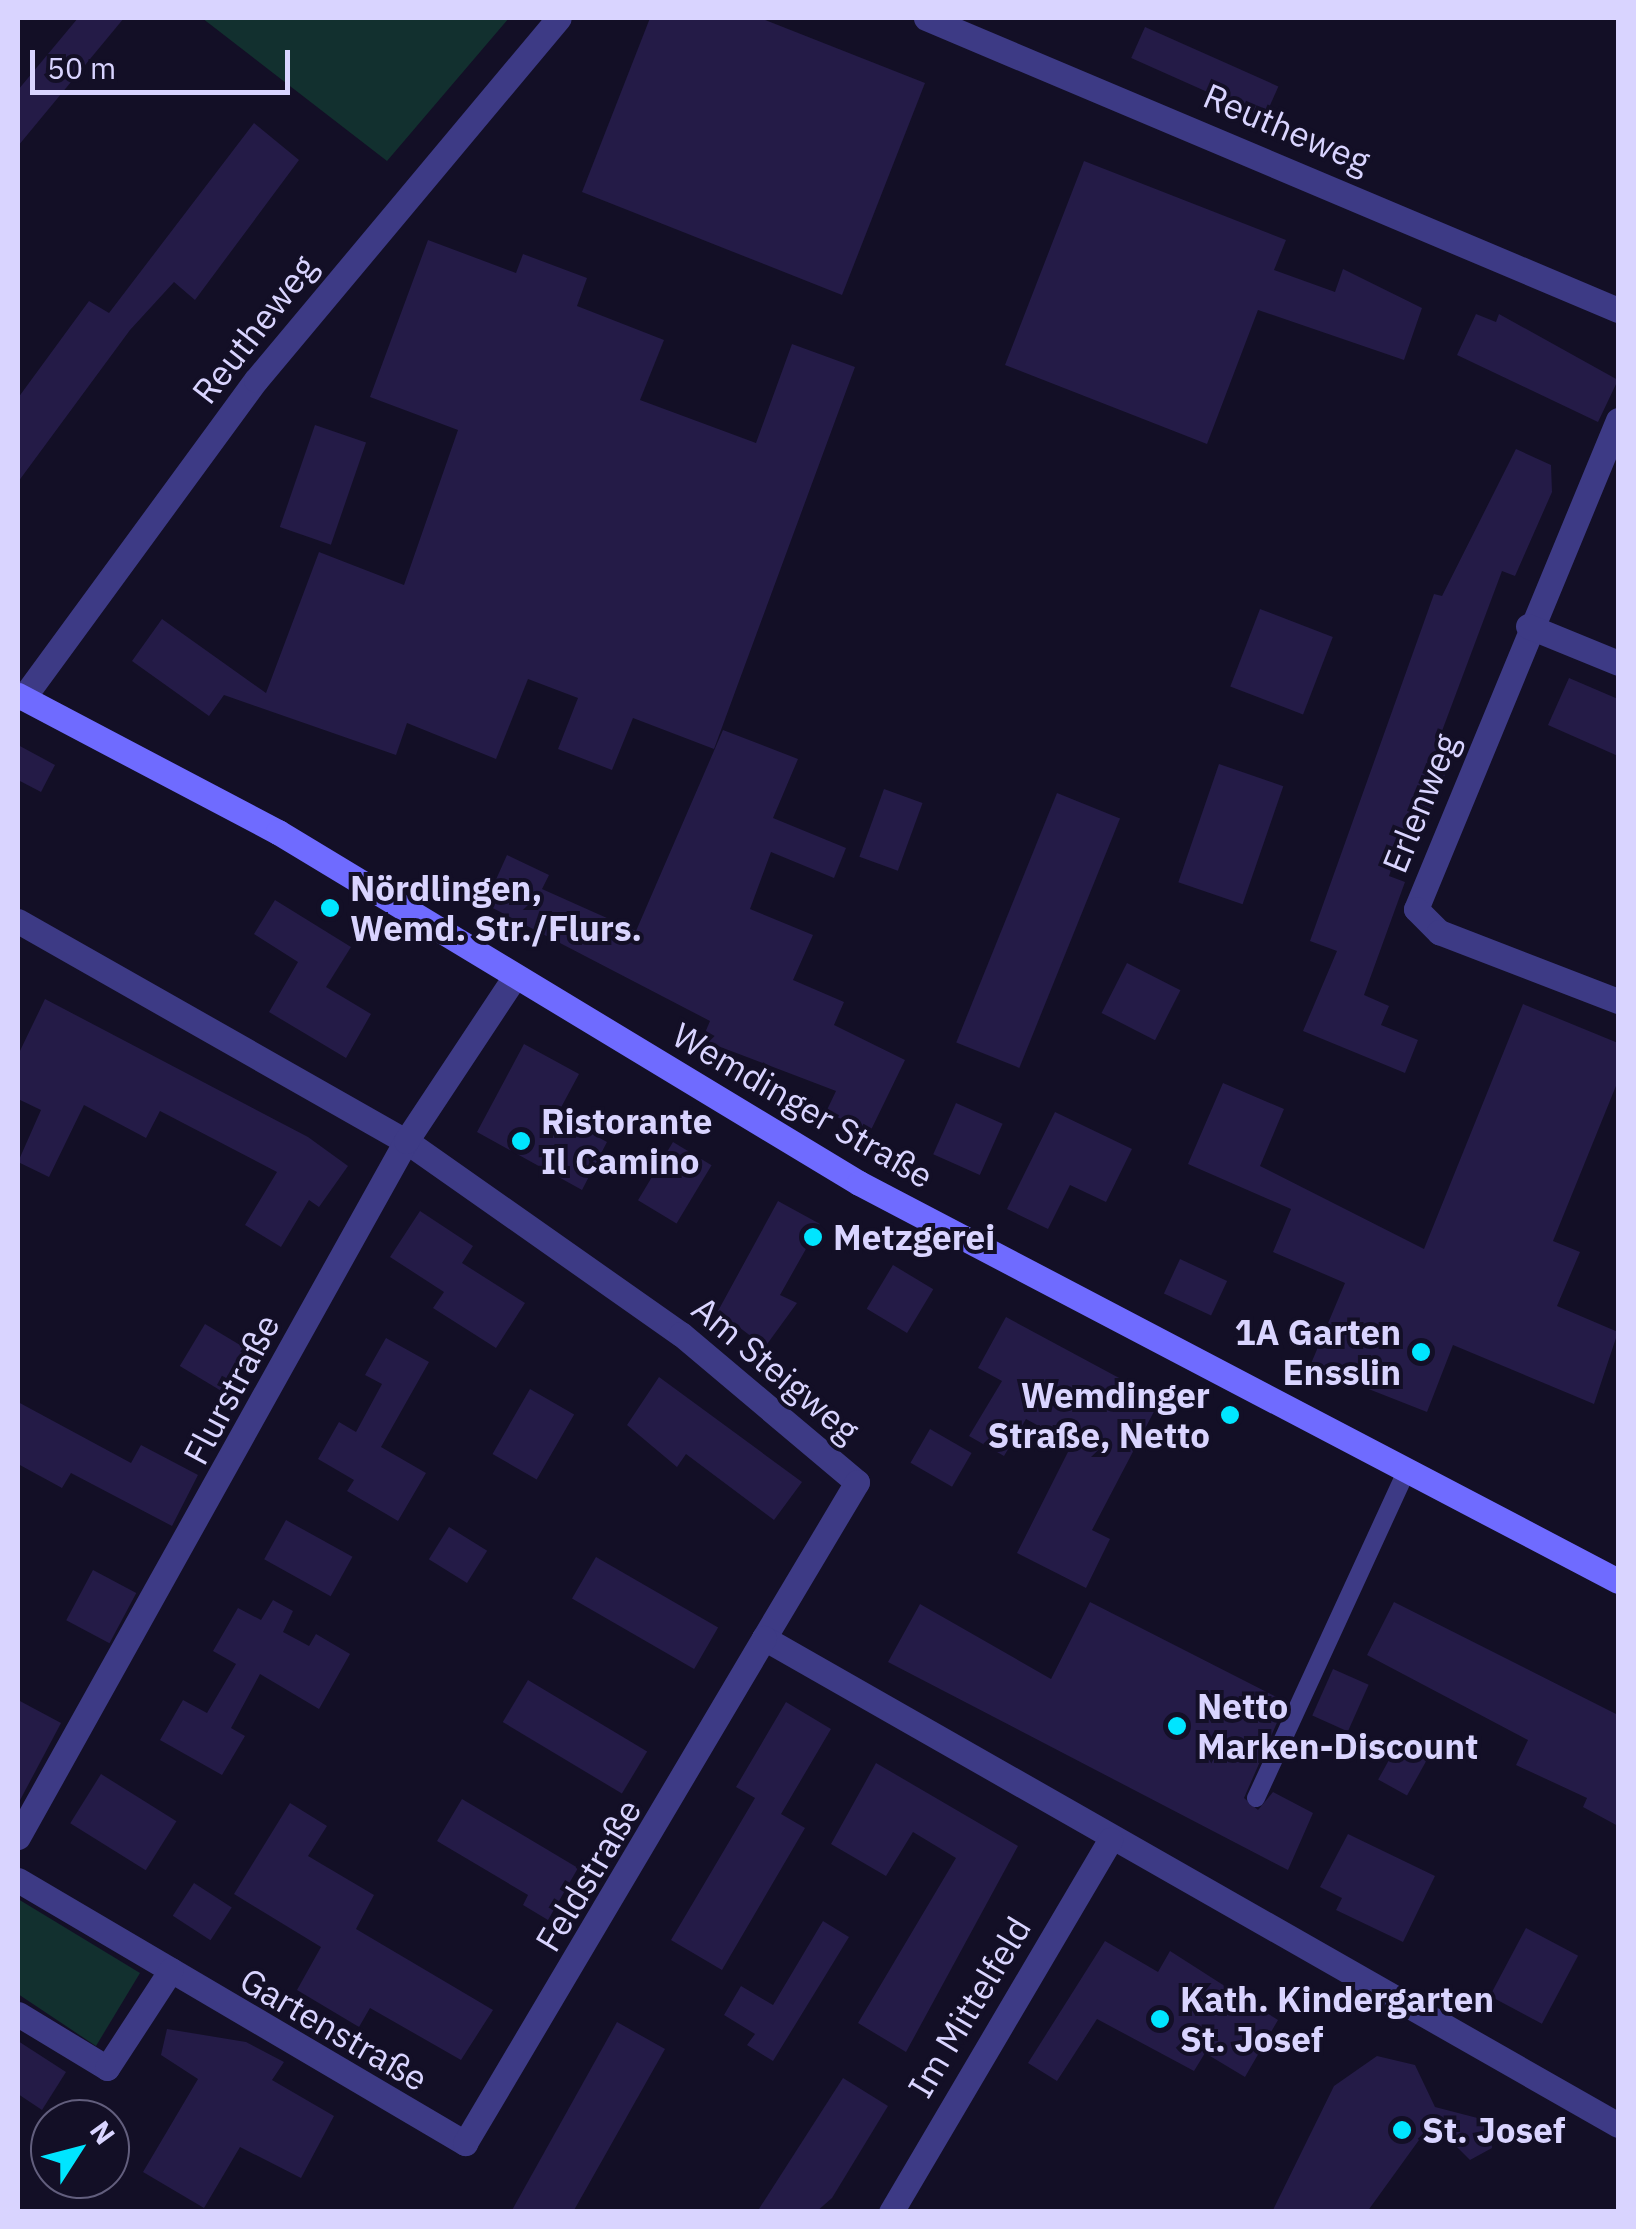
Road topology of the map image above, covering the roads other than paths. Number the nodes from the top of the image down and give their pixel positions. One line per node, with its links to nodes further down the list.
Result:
1 (559, 18): 7 (street, Reutheweg)
2 (926, 18): 3 (street, Reutheweg)
3 (1618, 310)
4 (1618, 420): 5 (street, Erlenweg)
5 (1528, 626): 6 (street); 10 (street, Erlenweg)
6 (1618, 663)
7 (20, 697): 9 (main road, Wemdinger Straße)
8 (18, 922): 11 (street, Am Steigweg)
9 (514, 978): 11 (street, Flurstraße); 12 (main road, Wemdinger Straße)
10 (1618, 1001)
11 (406, 1141): 14 (street, Am Steigweg); 16 (street, Flurstraße)
12 (1407, 1470): 13 (main road, Wemdinger Straße); 15 (lane)
13 (1618, 1581)
14 (764, 1638): 17 (street); 22 (street, Feldstraße)
15 (1256, 1798)
16 (18, 1837)
17 (1110, 1840): 21 (street); 23 (street, Im Mittelfeld)
18 (18, 1880): 19 (street, Gartenstraße)
19 (171, 1970): 20 (street); 22 (street, Gartenstraße)
20 (18, 2014)
21 (1618, 2125)
22 (465, 2143)
23 (892, 2212)

